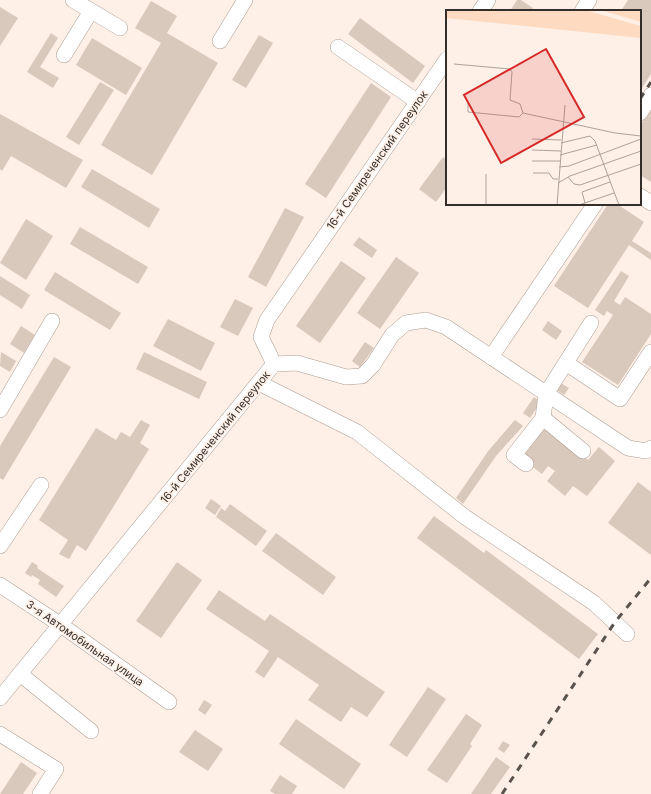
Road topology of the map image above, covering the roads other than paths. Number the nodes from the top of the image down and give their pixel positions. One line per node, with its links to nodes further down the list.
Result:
1 (73, 0): 4 (street)
2 (245, 0): 7 (street)
3 (488, 0): 5 (street)
4 (90, 10): 6 (street); 9 (street)
5 (481, 10)
6 (120, 28)
7 (220, 40)
8 (338, 47): 12 (street)
9 (64, 55)
10 (446, 60): 12 (street, 16-й Семиреченский переулок)
11 (651, 95): 13 (street)
12 (418, 102): 19 (street, 16-й Семиреченский переулок)
13 (641, 111)
14 (594, 205): 18 (street)
15 (52, 321): 23 (street)
16 (591, 324): 20 (street)
17 (651, 352): 20 (street)
18 (491, 357): 19 (street); 22 (street)
19 (274, 364): 21 (street, 16-й Семиреченский переулок)
20 (566, 364): 22 (street)
21 (259, 383): 31 (street, 16-й Семиреченский переулок); 32 (street)
22 (546, 394): 24 (street); 25 (street)
23 (0, 410)
24 (543, 418): 26 (street); 27 (street)
25 (651, 448)
26 (583, 450)
27 (526, 464)
28 (40, 485): 29 (street)
29 (0, 546)
30 (0, 585): 31 (street, 3-я Автомобильная улица)
31 (61, 625): 33 (street, 16-й Семиреченский переулок); 35 (street, 3-я Автомобильная улица)
32 (627, 634)
33 (20, 674): 34 (street, 16-й Семиреченский переулок); 36 (street)
34 (0, 698)
35 (169, 702)
36 (91, 731)
37 (0, 734): 38 (street)
38 (40, 794)

